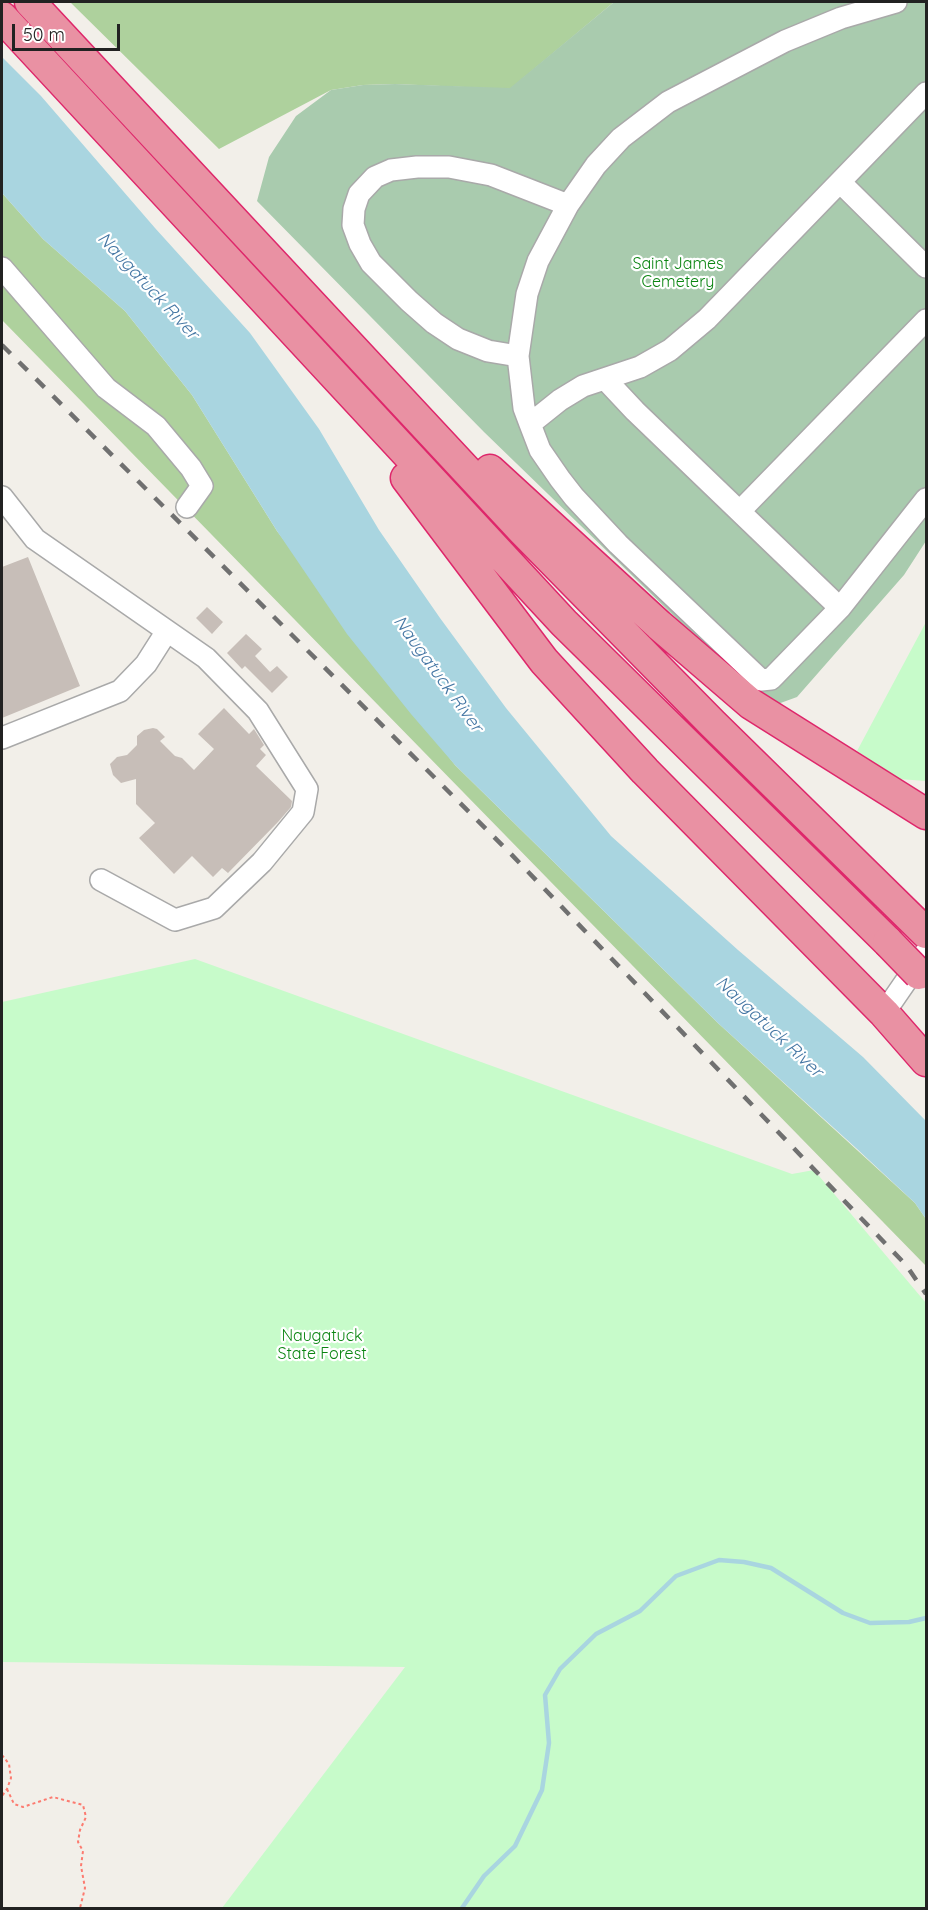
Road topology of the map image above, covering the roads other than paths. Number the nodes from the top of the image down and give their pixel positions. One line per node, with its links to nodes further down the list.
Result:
1 (30, 2): 9 (highway)
2 (896, 2): 6 (street)
3 (2, 17): 11 (highway)
4 (927, 93): 5 (street)
5 (840, 182): 7 (street); 13 (street)
6 (568, 205): 12 (street); 12 (street)
7 (927, 267)
8 (2, 268): 17 (street)
9 (323, 317): 22 (highway); 24 (highway)
10 (927, 320): 18 (street)
11 (311, 351): 26 (highway, bridge); 27 (highway)
12 (518, 356): 14 (street)
13 (605, 379): 14 (street); 18 (street)
14 (530, 424): 19 (street)
15 (2, 497): 20 (street)
16 (927, 499): 19 (street)
17 (187, 507)
18 (740, 511): 19 (street)
19 (840, 608)
20 (167, 631): 21 (street); 23 (street)
21 (2, 738)
22 (927, 814)
23 (101, 880)
24 (927, 933)
25 (927, 952): 27 (street)
26 (927, 981)
27 (884, 1013): 28 (highway)
28 (927, 1061)

